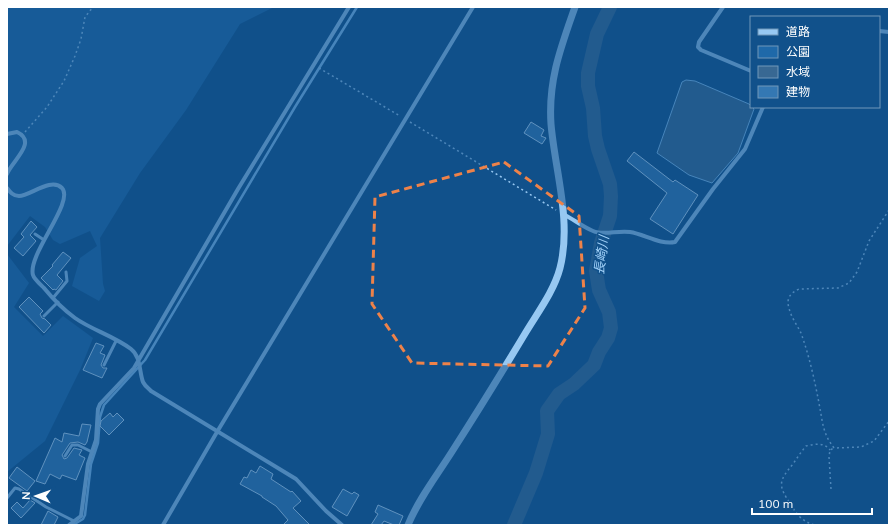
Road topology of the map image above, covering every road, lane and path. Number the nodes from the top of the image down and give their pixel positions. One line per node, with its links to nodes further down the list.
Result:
1 (93, 7): 11 (path)
2 (349, 7): 23 (street)
3 (473, 7): 9 (street)
4 (576, 7): 15 (street)
5 (723, 7): 7 (street)
6 (320, 68): 9 (path)
7 (750, 71)
8 (763, 108): 15 (street)
9 (406, 120): 15 (path); 26 (street)
10 (7, 134): 11 (street)
11 (23, 135): 12 (street)
12 (7, 174)
13 (7, 188): 17 (street)
14 (889, 210): 27 (path)
15 (563, 213): 37 (street)
16 (35, 234): 17 (lane)
17 (44, 240): 19 (street)
18 (66, 272): 19 (lane)
19 (53, 298): 20 (street)
20 (58, 302): 21 (lane); 22 (street)
21 (44, 316)
22 (116, 341): 23 (street); 24 (lane)
23 (139, 362): 26 (street); 29 (street)
24 (104, 364)
25 (889, 421): 27 (path)
26 (217, 432): 35 (street); 36 (street)
27 (834, 448): 28 (path)
28 (830, 450): 31 (path); 38 (path)
29 (92, 452): 30 (lane); 33 (street)
30 (65, 456)
31 (831, 489)
32 (7, 498): 33 (lane)
33 (74, 521): 34 (street)
34 (69, 525)
35 (163, 525)
36 (342, 525)
37 (408, 525)
38 (814, 525)

